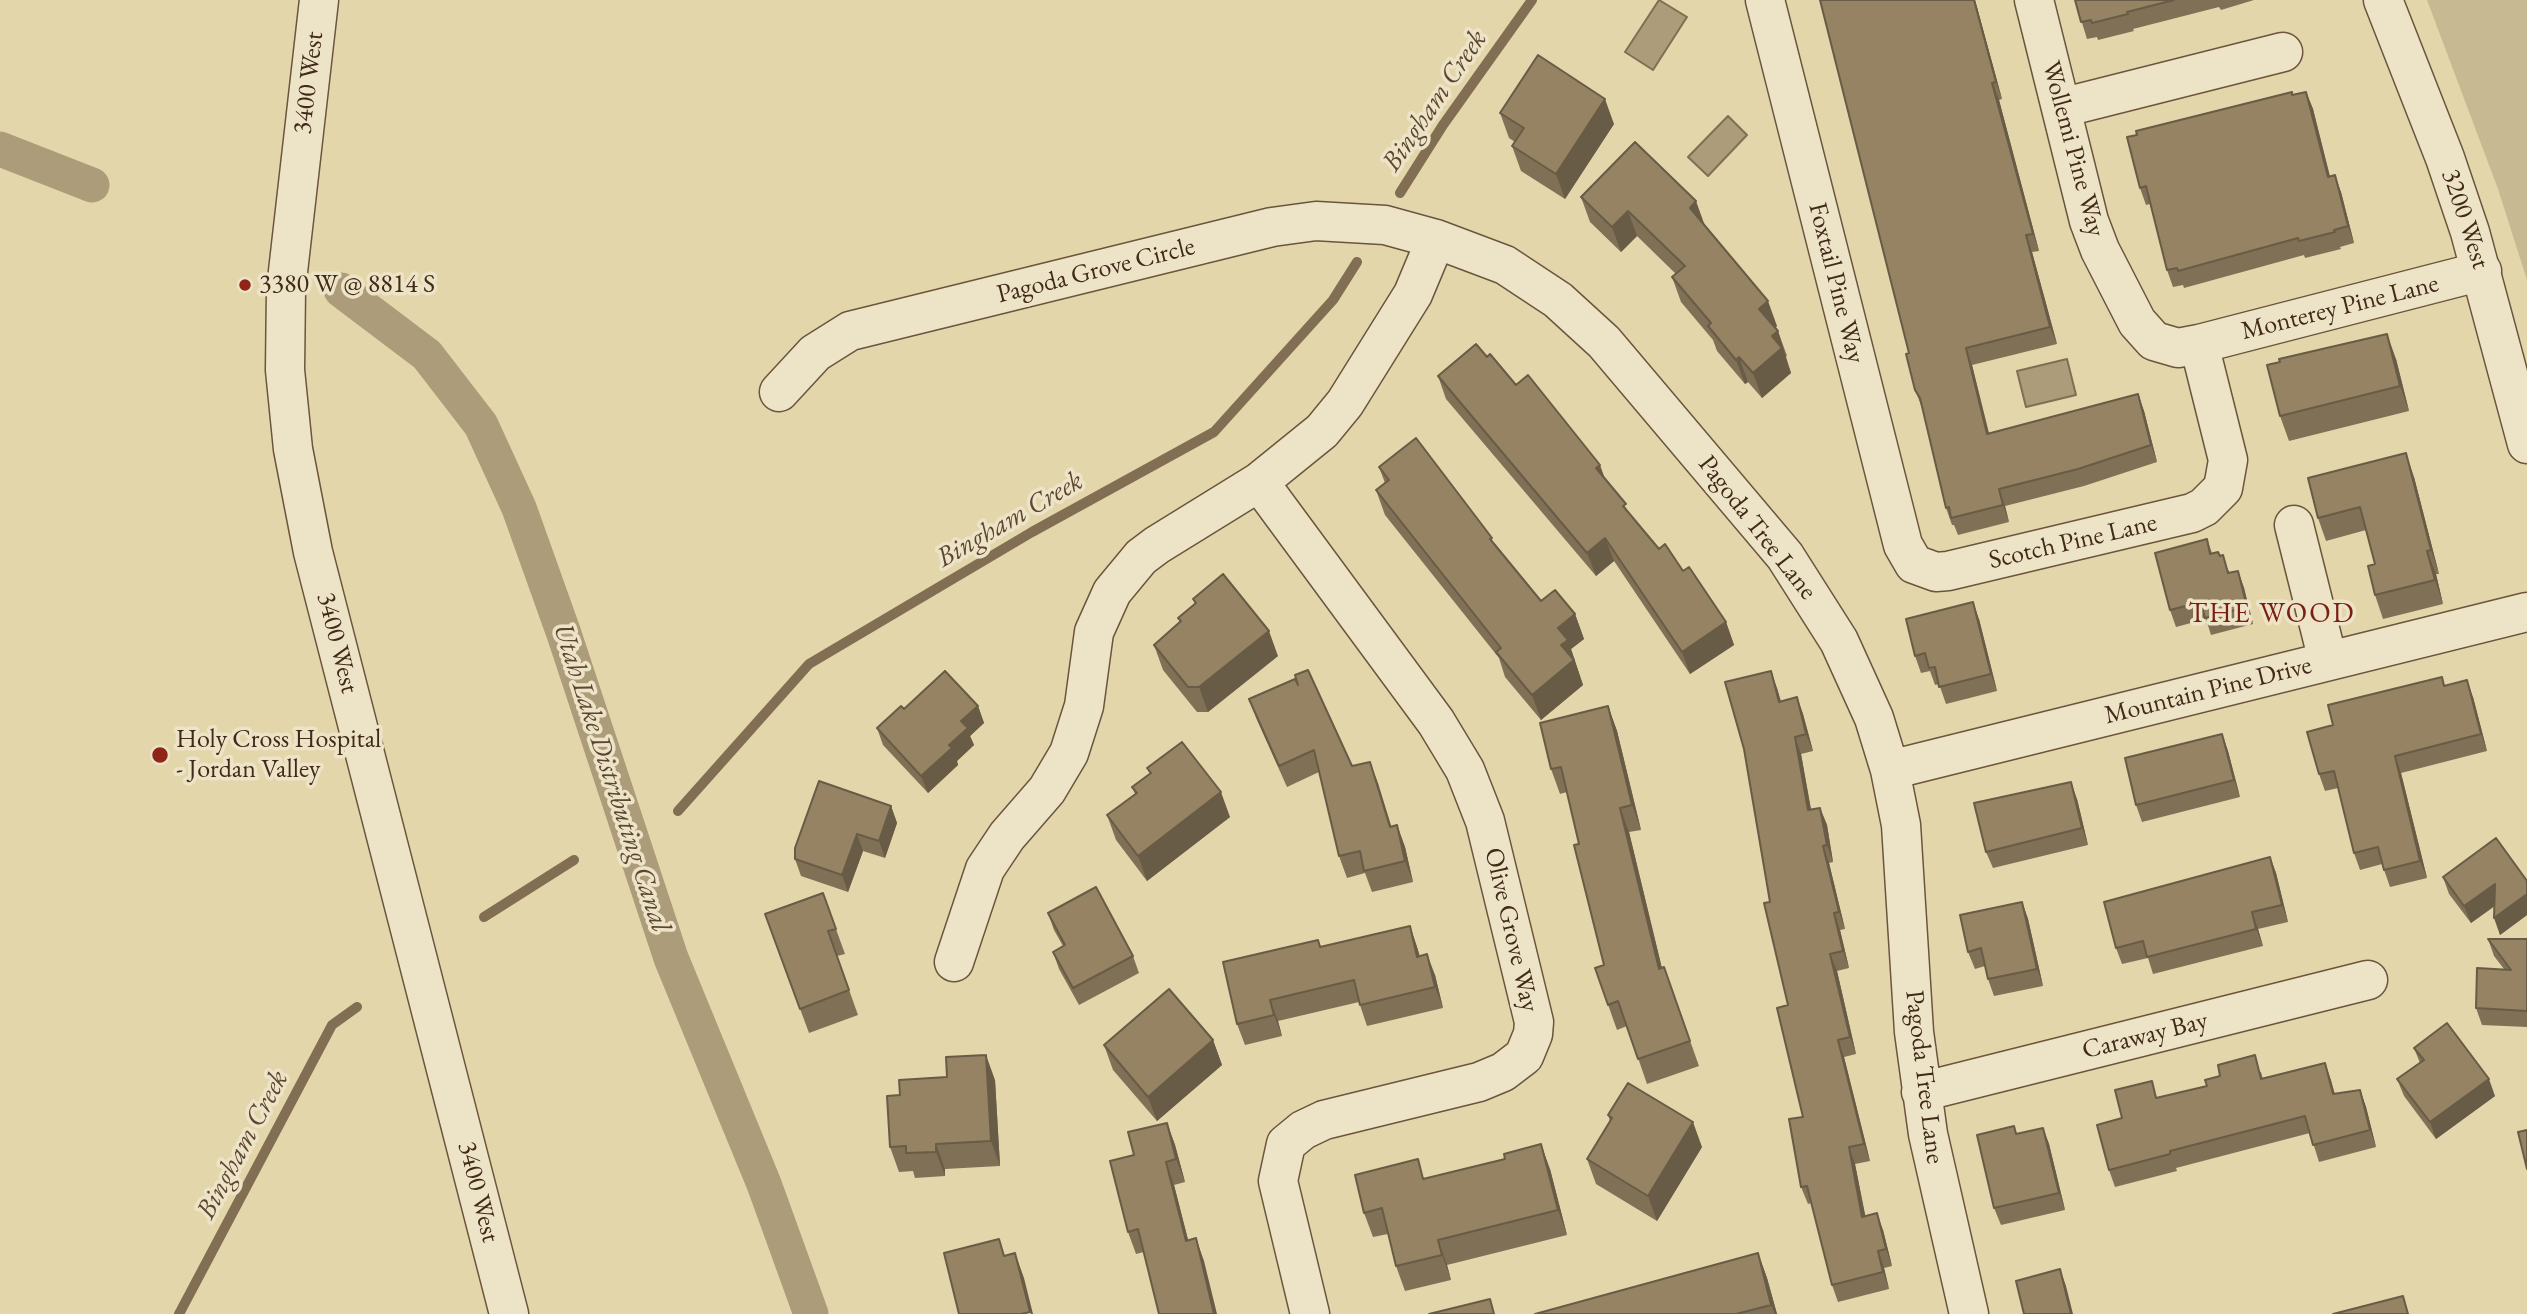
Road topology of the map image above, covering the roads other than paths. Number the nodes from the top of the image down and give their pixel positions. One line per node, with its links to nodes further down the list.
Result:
1 (318, 0): 21 (street, 3400 West)
2 (1765, 0): 14 (street, Foxtail Pine Way)
3 (2034, 0): 6 (street, Wollemi Pine Way)
4 (2383, 0): 8 (street, 3200 West)
5 (2283, 52): 6 (street)
6 (2061, 108): 9 (street, Wollemi Pine Way)
7 (1436, 239): 10 (street, Pagoda Grove Circle); 12 (street); 17 (street, Pagoda Tree Lane)
8 (2482, 271): 9 (street, Monterey Pine Lane); 11 (street, 3200 West)
9 (2199, 344): 14 (street, Scotch Pine Lane)
10 (779, 392)
11 (2527, 444)
12 (1259, 482): 18 (street); 22 (street, Olive Grove Way)
13 (2294, 525): 16 (street)
14 (1914, 564)
15 (2527, 612): 16 (street, Mountain Pine Drive)
16 (2328, 661): 17 (street, Mountain Pine Drive)
17 (1890, 770): 20 (street, Pagoda Tree Lane)
18 (954, 962)
19 (2368, 980): 20 (street, Caraway Bay)
20 (1921, 1092): 23 (street, Pagoda Tree Lane)
21 (509, 1314)
22 (1310, 1314)
23 (1969, 1314)

